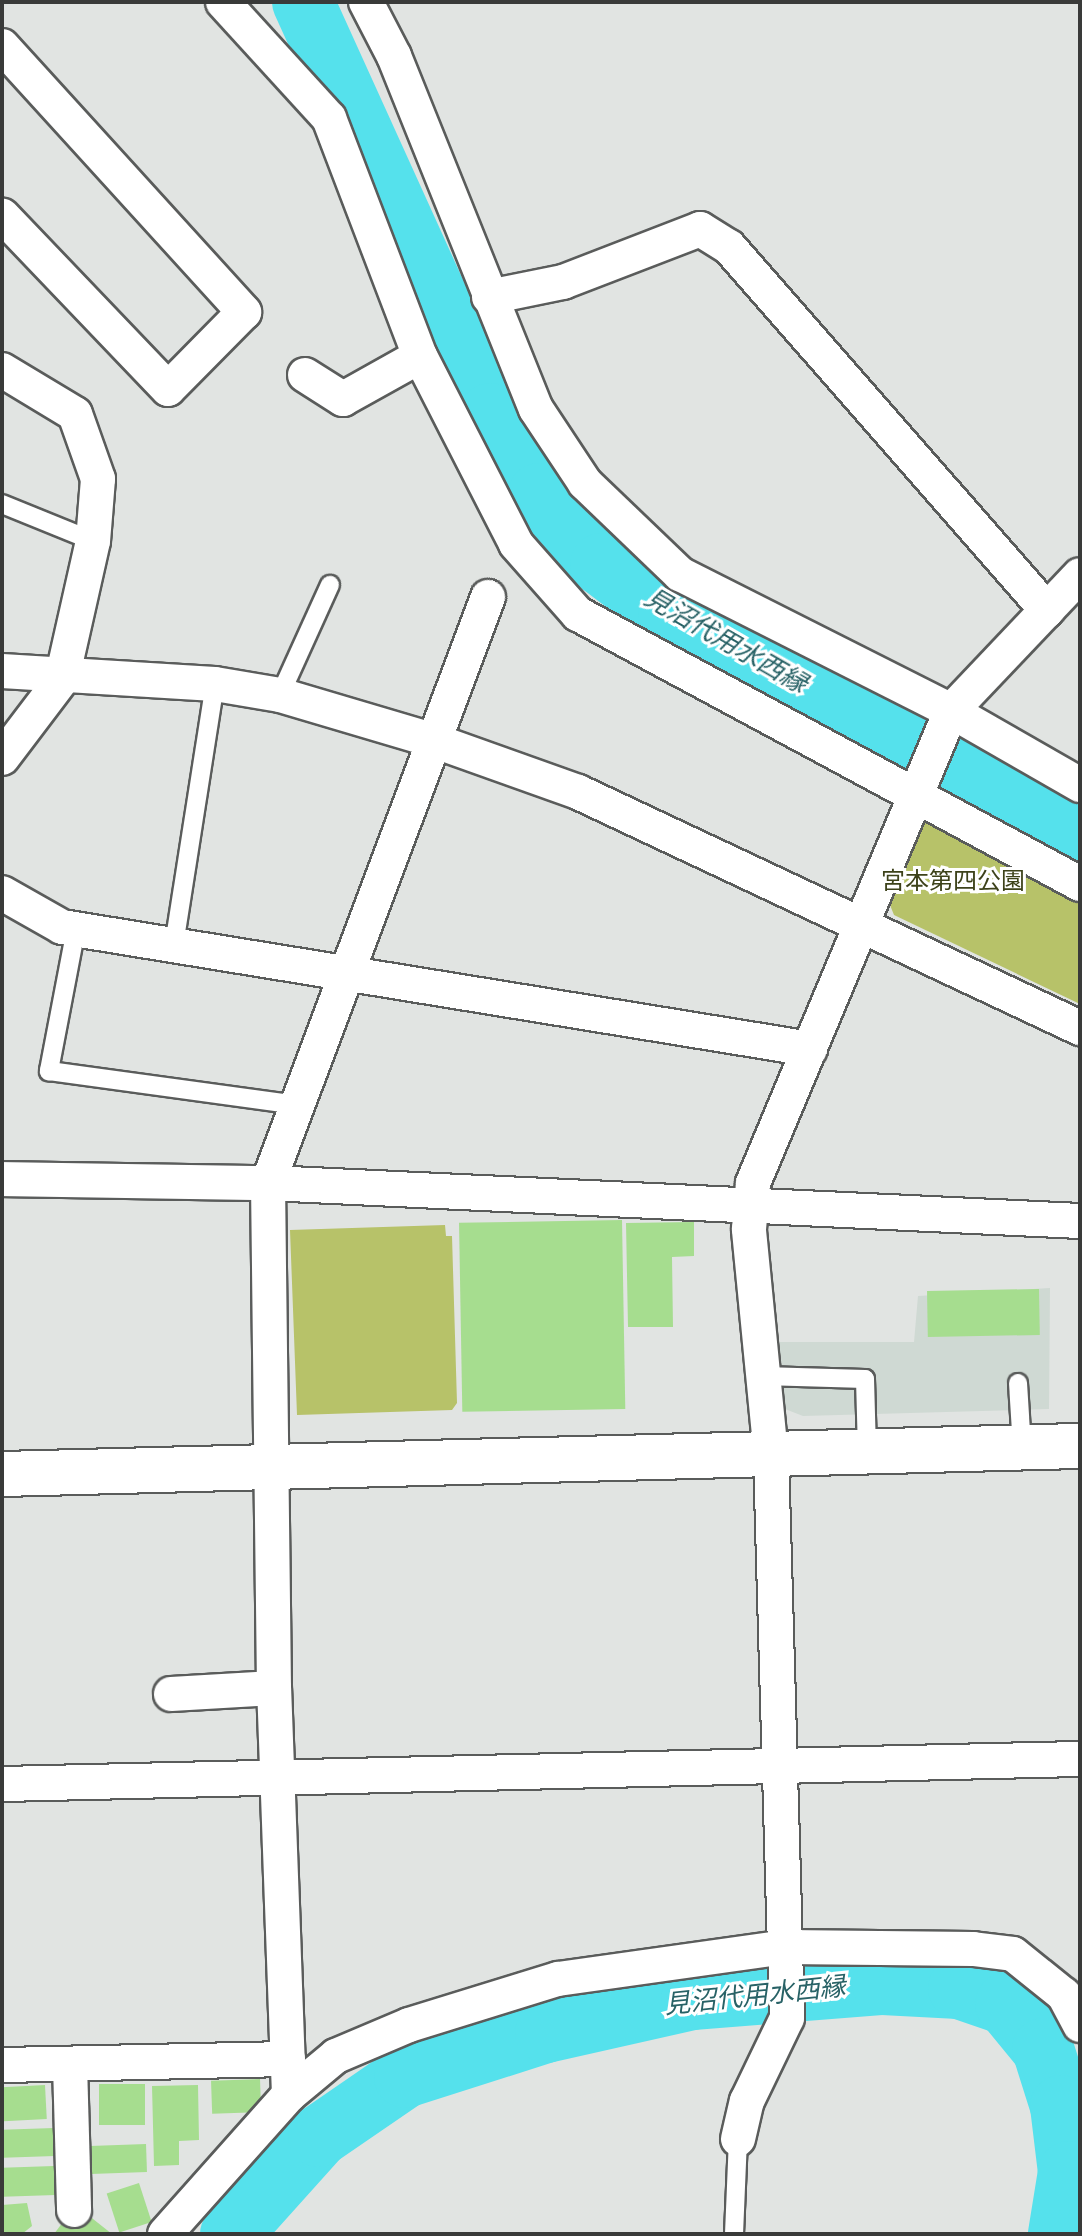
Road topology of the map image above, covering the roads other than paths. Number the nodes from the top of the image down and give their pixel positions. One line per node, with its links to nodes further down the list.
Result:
1 (223, 2): 6 (street)
2 (366, 2): 5 (street)
3 (2, 46): 4 (street)
4 (2, 215)
5 (489, 297): 14 (street); 19 (street)
6 (420, 356): 8 (street); 11 (street)
7 (2, 370): 10 (street)
8 (305, 375)
9 (2, 504): 10 (lane)
10 (93, 541): 16 (street)
11 (502, 570): 20 (street); 23 (street)
12 (1080, 575): 14 (street)
13 (330, 585): 18 (lane)
14 (1047, 610): 19 (street)
15 (2, 671): 16 (street)
16 (62, 679): 17 (street); 21 (street)
17 (215, 684): 18 (street); 28 (lane)
18 (280, 695): 20 (street)
19 (947, 719): 22 (street); 23 (street)
20 (435, 741): 26 (street); 29 (street)
21 (2, 758)
22 (1080, 785)
23 (919, 790): 24 (street); 26 (street)
24 (1080, 884)
25 (2, 893): 27 (street)
26 (861, 924): 30 (street); 31 (street)
27 (76, 929): 28 (street); 32 (lane)
28 (174, 945): 29 (street)
29 (347, 974): 31 (street); 32 (street)
30 (1080, 1028)
31 (810, 1049): 35 (street)
32 (298, 1105): 34 (street)
33 (2, 1179): 34 (street)
34 (268, 1183): 35 (street); 43 (street)
35 (750, 1204): 36 (street); 37 (street)
36 (1080, 1221)
37 (763, 1376): 41 (lane); 42 (street)
38 (1018, 1383): 40 (lane)
39 (1080, 1446): 40 (street)
40 (1022, 1448): 41 (street)
41 (867, 1452): 42 (street)
42 (771, 1455): 43 (street); 48 (street)
43 (275, 1465): 44 (street); 45 (street)
44 (2, 1474)
45 (274, 1688): 46 (street); 49 (street)
46 (171, 1694)
47 (1080, 1759): 48 (street)
48 (779, 1764): 49 (street); 51 (street)
49 (280, 1778): 50 (street); 53 (street)
50 (2, 1784)
51 (786, 1953): 52 (street); 56 (street); 57 (street)
52 (1080, 2025)
53 (288, 2059): 54 (street); 56 (street)
54 (70, 2064): 55 (street); 58 (street)
55 (2, 2065)
56 (289, 2095): 59 (street)
57 (738, 2139): 60 (lane)
58 (74, 2210)
59 (165, 2234)
60 (734, 2234)

